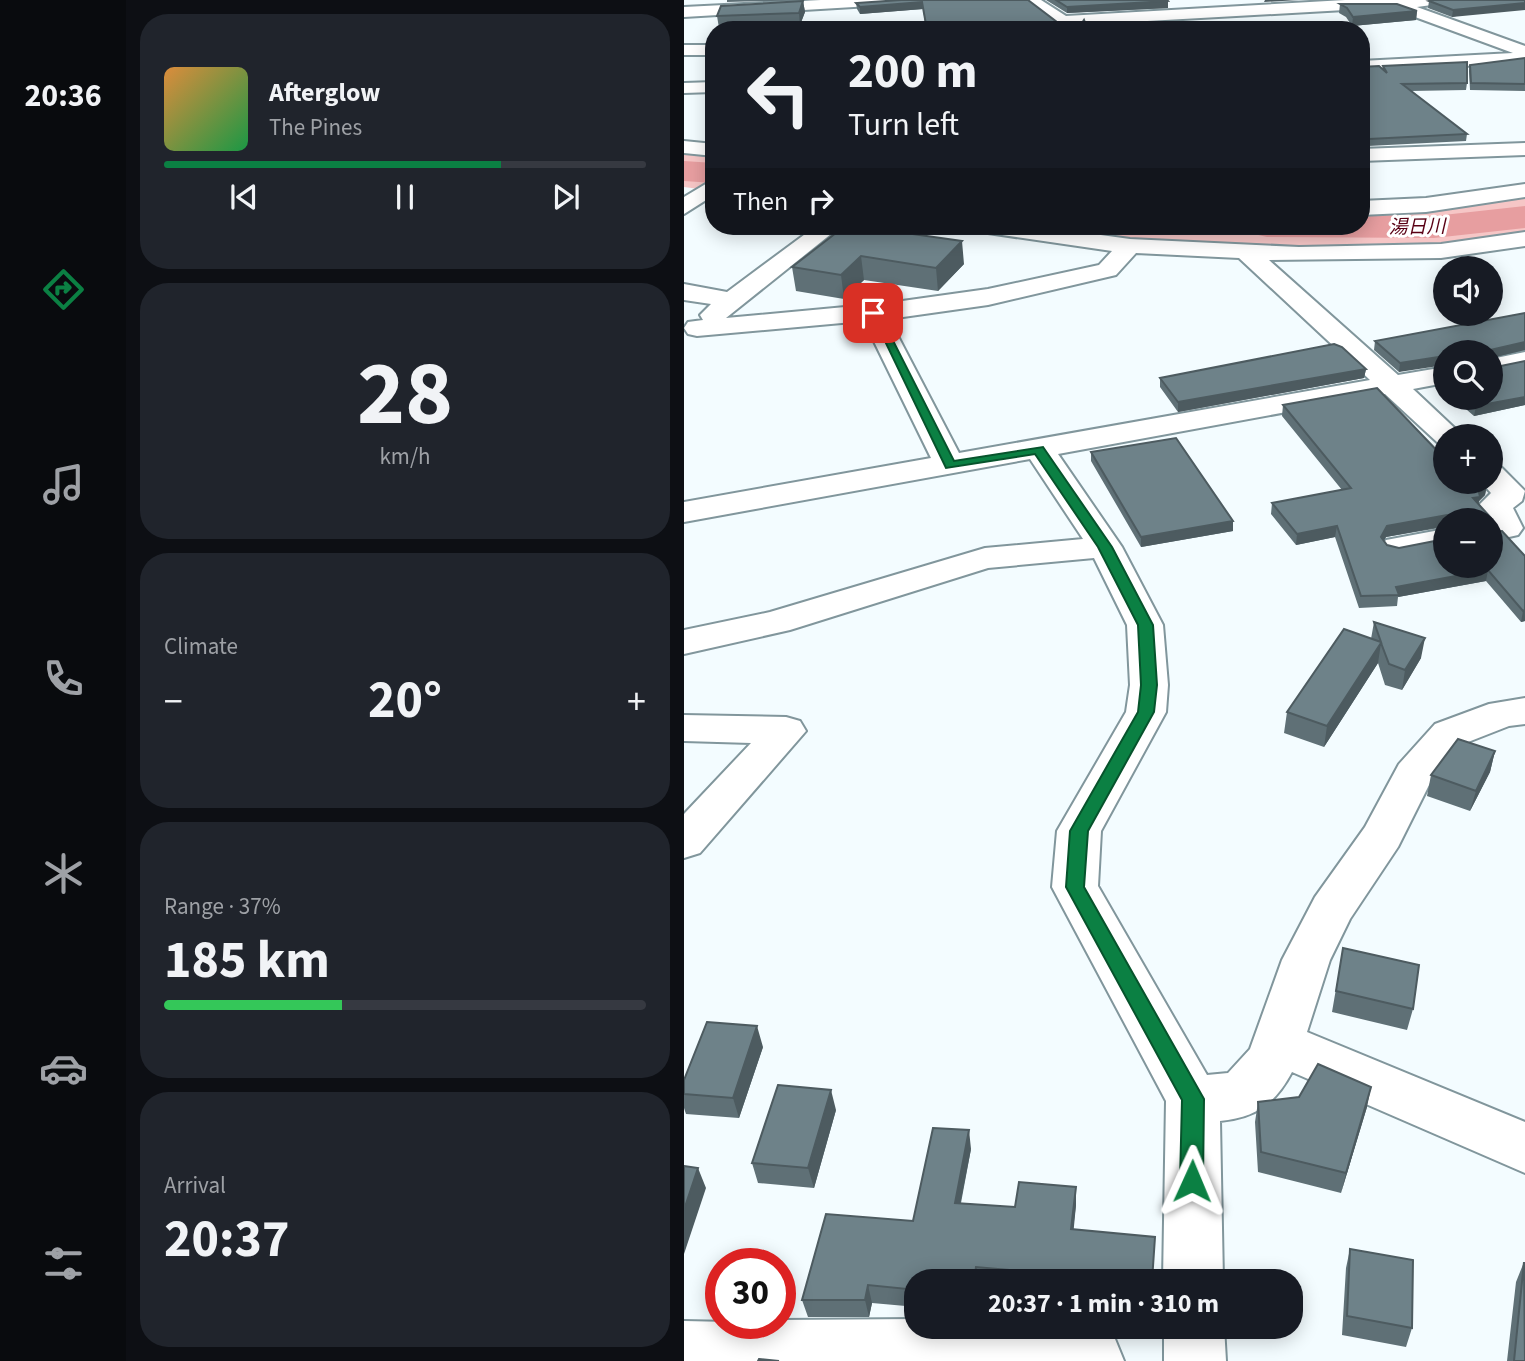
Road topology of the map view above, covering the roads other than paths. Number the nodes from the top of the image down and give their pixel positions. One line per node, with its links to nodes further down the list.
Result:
1 (904, 0): 6 (street)
2 (1031, 0): 9 (street)
3 (1191, 0): 8 (street)
4 (1439, 0): 5 (street)
5 (1391, 3): 8 (street); 14 (street)
6 (763, 4): 7 (street)
7 (684, 12)
8 (1212, 13): 10 (street); 11 (street)
9 (1062, 21)
10 (1116, 21)
11 (1218, 21)
12 (684, 50): 13 (street)
13 (705, 50)
14 (1525, 52)
15 (1525, 58): 16 (street)
16 (1370, 66)
17 (705, 87): 18 (street)
18 (684, 88)
19 (684, 147): 20 (street)
20 (705, 149)
21 (1525, 149): 22 (street)
22 (1370, 155)
23 (1525, 190): 26 (street)
24 (705, 191): 25 (street)
25 (684, 207)
26 (1370, 208)
27 (818, 235): 33 (street)
28 (1052, 235): 30 (street)
29 (1525, 239): 31 (street)
30 (1130, 246): 31 (street); 34 (street)
31 (1245, 251): 39 (street)
32 (684, 292): 33 (street)
33 (732, 300): 35 (street)
34 (873, 313): 35 (street); 42 (street)
35 (691, 333)
36 (1525, 360): 37 (street)
37 (1503, 365)
38 (1433, 377): 39 (street)
39 (1392, 385): 40 (street); 41 (street)
40 (1435, 424)
41 (1039, 449): 42 (street); 47 (street)
42 (950, 466): 45 (street)
43 (1503, 486): 44 (street)
44 (1496, 508)
45 (684, 512)
46 (1433, 541): 48 (street)
47 (1105, 547): 49 (street); 54 (street)
48 (1398, 547)
49 (684, 642)
50 (1525, 710): 53 (street)
51 (684, 728): 52 (street)
52 (684, 842)
53 (1278, 1043): 54 (street); 55 (street)
54 (1193, 1099): 56 (street)
55 (1525, 1148)
56 (1193, 1269)
57 (1194, 1339): 60 (street)
58 (694, 1355): 59 (street)
59 (1093, 1361)
60 (1195, 1361)

